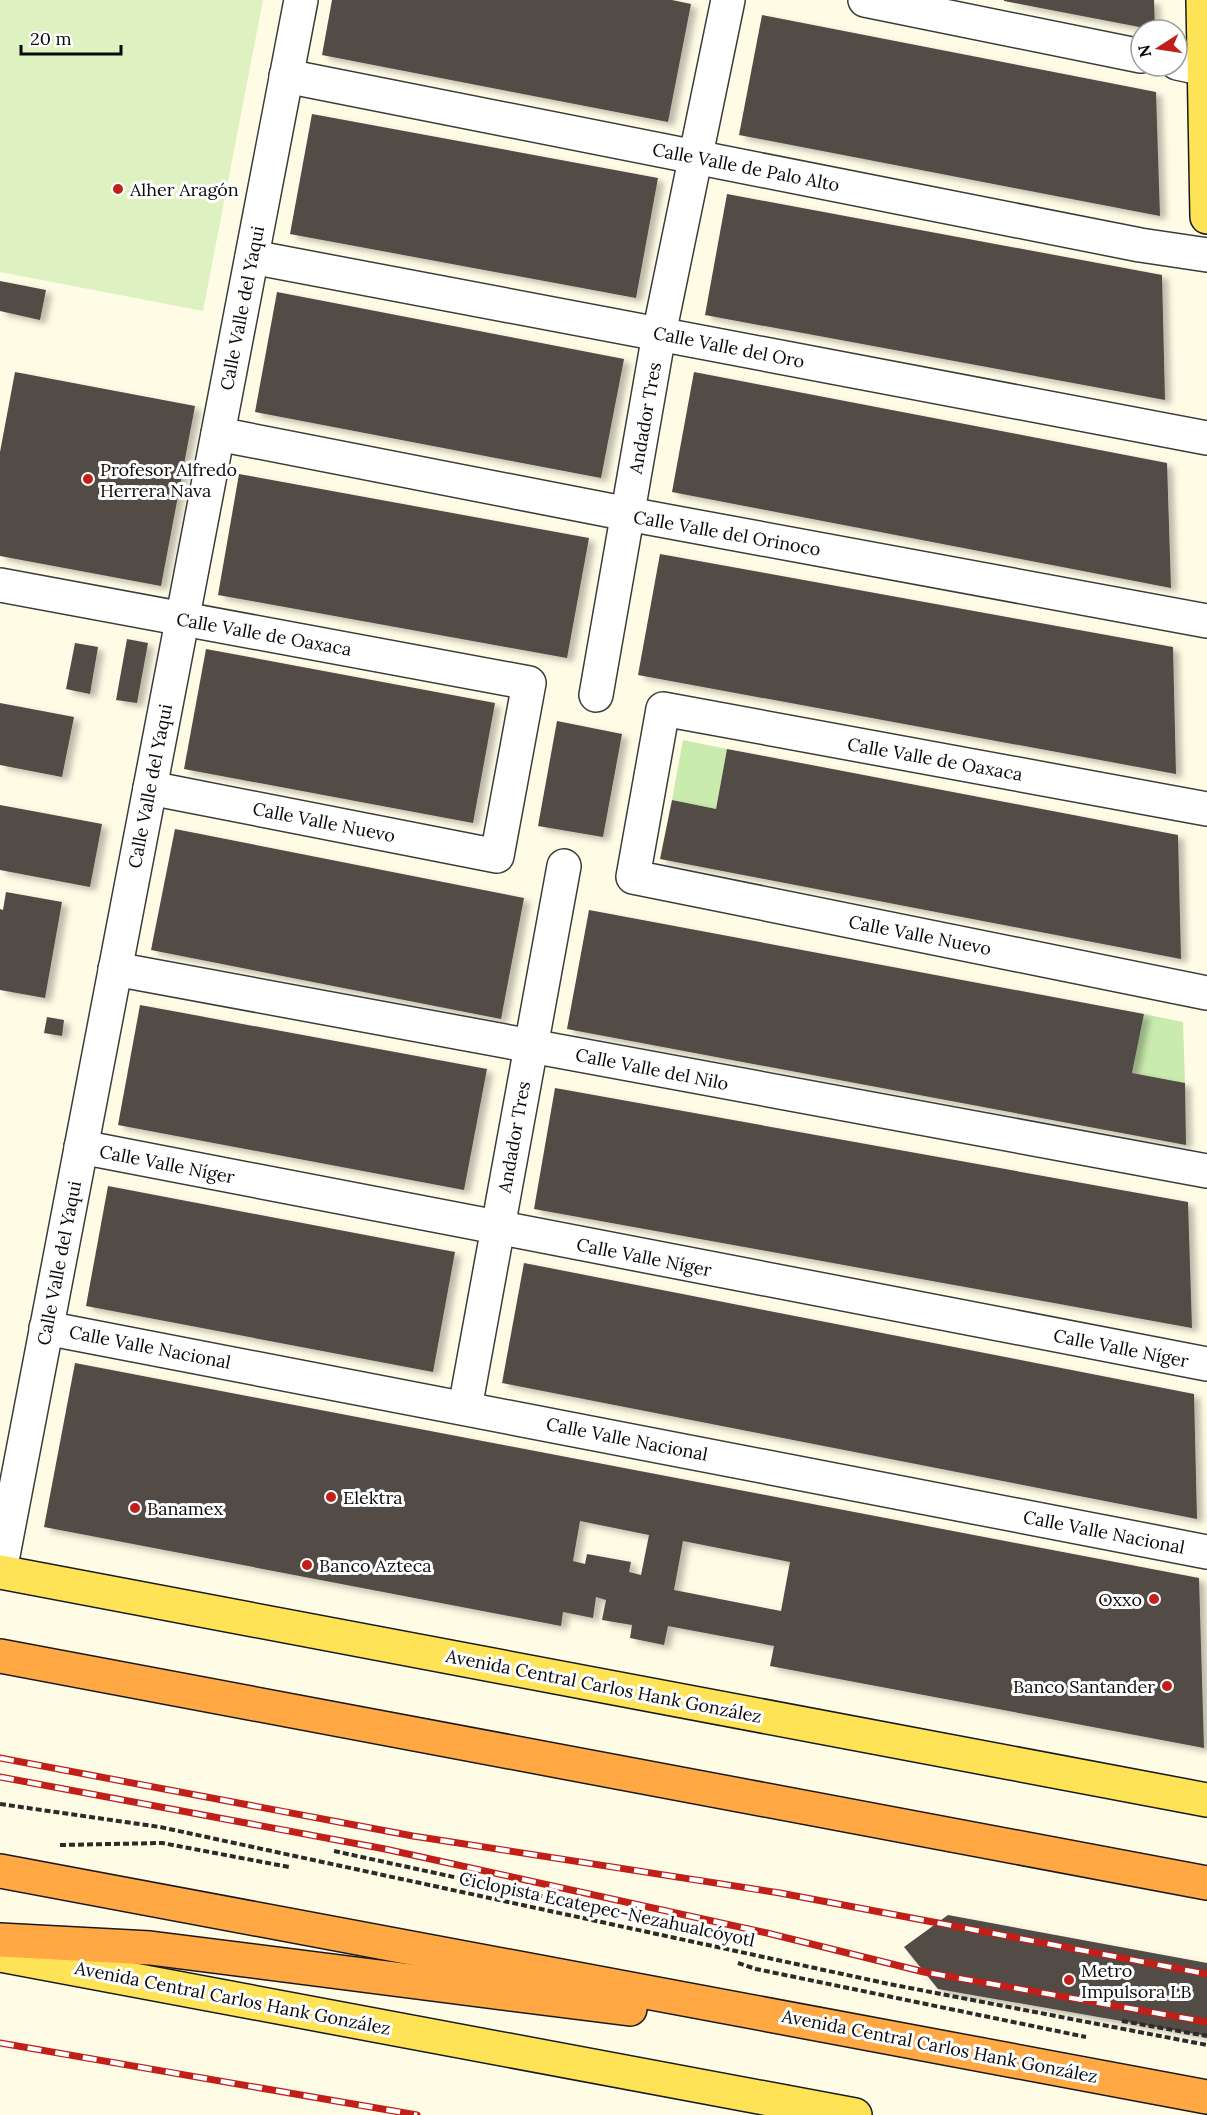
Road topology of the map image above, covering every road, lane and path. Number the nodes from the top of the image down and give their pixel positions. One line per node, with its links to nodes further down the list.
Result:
1 (301, 0): 7 (street, Calle Valle del Yaqui)
2 (729, 0): 8 (street, Andador Tres)
3 (865, 0): 5 (street)
4 (1203, 0): 6 (main road)
5 (1129, 54)
6 (1191, 66): 9 (main road)
7 (286, 76): 8 (street, Calle Valle de Palo Alto); 11 (street, Calle Valle del Yaqui)
8 (697, 157): 10 (street, Calle Valle de Palo Alto); 12 (street, Andador Tres)
9 (1207, 217)
10 (1207, 255)
11 (252, 257): 12 (street, Calle Valle del Oro); 13 (street, Calle Valle del Yaqui)
12 (659, 334): 14 (street, Calle Valle del Oro); 15 (street, Andador Tres)
13 (233, 437): 15 (street, Calle Valle del Orinoco); 17 (street, Calle Valle del Yaqui)
14 (1207, 438)
15 (628, 514): 18 (street, Calle Valle del Orinoco); 19 (street, Andador Tres)
16 (0, 585): 17 (street, Calle Valle de Oaxaca)
17 (182, 619): 20 (street, Calle Valle del Yaqui); 22 (street, Calle Valle de Oaxaca)
18 (1207, 621)
19 (596, 695)
20 (150, 788): 22 (street, Calle Valle Nuevo); 25 (street, Calle Valle del Yaqui)
21 (1207, 810): 24 (street, Calle Valle de Oaxaca)
22 (497, 856)
23 (564, 866): 27 (street, Andador Tres)
24 (633, 877): 26 (street, Calle Valle Nuevo)
25 (115, 969): 27 (street, Calle Valle del Nilo); 28 (street, Calle Valle del Yaqui)
26 (1207, 993)
27 (531, 1047): 29 (street, Calle Valle del Nilo); 30 (street, Andador Tres)
28 (81, 1147): 30 (street, Calle Valle Níger); 31 (street, Calle Valle del Yaqui)
29 (1198, 1170)
30 (498, 1228): 32 (street, Calle Valle Níger); 33 (street, Andador Tres)
31 (46, 1328): 33 (street, Calle Valle Nacional); 35 (street, Calle Valle del Yaqui)
32 (1207, 1364)
33 (465, 1408): 34 (street, Calle Valle Nacional)
34 (1207, 1552)
35 (0, 1571): 37 (main road, Avenida Central Carlos Hank González)
36 (0, 1656): 43 (highway)
37 (1207, 1800)
38 (0, 1804): 52 (path, Ciclopista Ecatepec-Nezahualcóyotl)
39 (50, 1846): 41 (path)
40 (334, 1851): 44 (path)
41 (289, 1867)
42 (0, 1871): 49 (highway, Avenida Central Carlos Hank González)
43 (1207, 1883)
44 (698, 1930)
45 (0, 1940): 49 (highway)
46 (0, 1955): 54 (main road, Avenida Central Carlos Hank González)
47 (738, 1963): 51 (path)
48 (1122, 2021): 50 (path)
49 (811, 2022): 53 (highway, Avenida Central Carlos Hank González)
50 (1207, 2036)
51 (1087, 2037)
52 (1207, 2045)
53 (1207, 2097)
54 (855, 2115)

